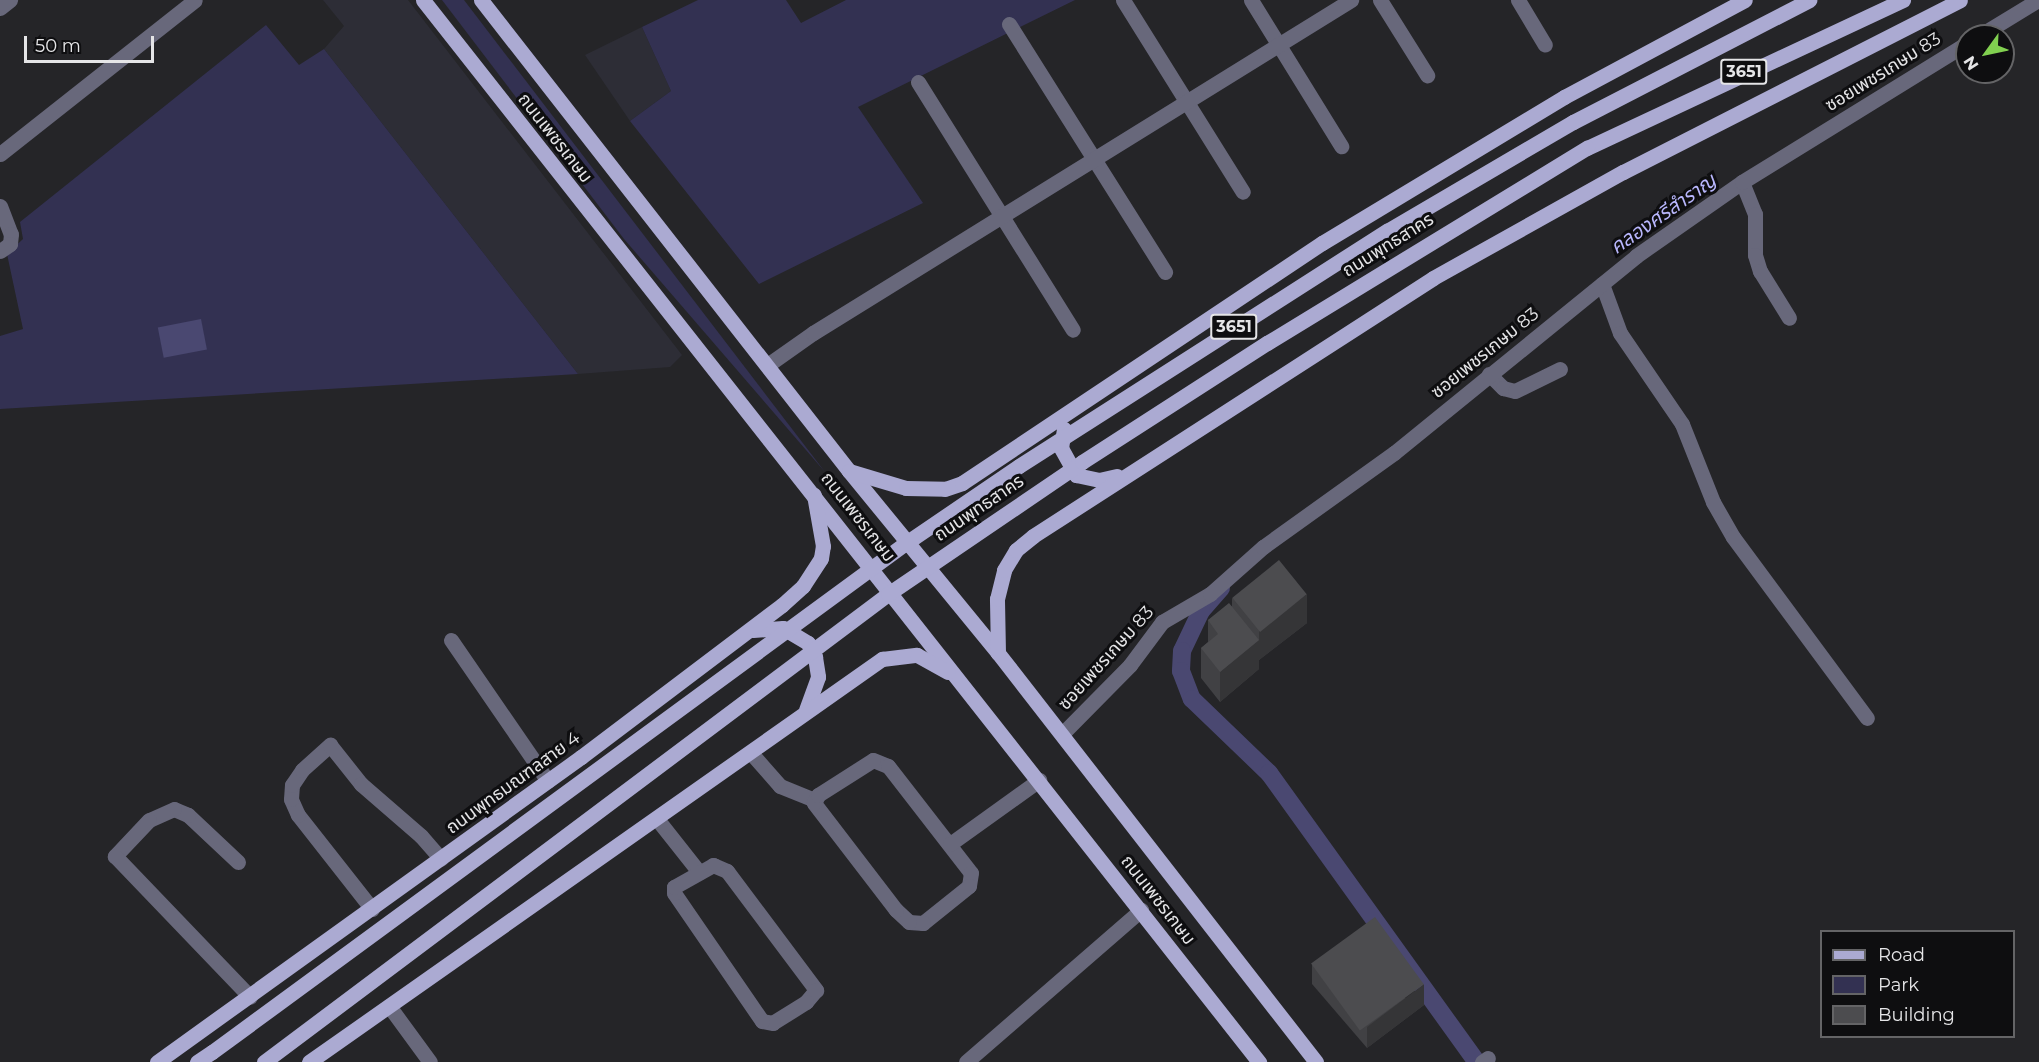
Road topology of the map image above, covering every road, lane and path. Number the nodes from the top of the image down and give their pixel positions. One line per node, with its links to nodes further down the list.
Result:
1 (9, 0): 15 (street)
2 (195, 0): 25 (street)
3 (423, 0): 42 (main road, ถนนเพชรเกษม)
4 (481, 0): 36 (main road, ถนนเพชรเกษม)
5 (1123, 0): 23 (street)
6 (1251, 0): 18 (street)
7 (1351, 0): 18 (street)
8 (1380, 0): 21 (street)
9 (1518, 0): 19 (street)
10 (1745, 0): 39 (main road)
11 (1809, 0): 43 (main road, ถนนพุทธสาคร / 3651, bridge)
12 (1903, 0): 66 (main road, ถนนพุทธสาคร / 3651, bridge)
13 (1960, 0): 41 (main road)
14 (2038, 0): 17 (street)
15 (0, 8)
16 (1009, 24): 26 (street)
17 (1999, 24)
18 (1279, 44): 23 (street); 24 (street)
19 (1545, 45)
20 (1955, 50): 27 (street, ซอยเพชรเกษม 83)
21 (1427, 75)
22 (918, 82): 30 (street)
23 (1186, 102): 26 (street); 28 (street)
24 (1341, 146)
25 (0, 154)
26 (1096, 159): 30 (street); 32 (street)
27 (1742, 182): 33 (street, ซอยเพชรเกษม 83); 34 (street)
28 (1244, 192)
29 (0, 206): 31 (street)
30 (1003, 217): 35 (street); 36 (street)
31 (5, 248)
32 (1165, 272)
33 (1602, 284): 38 (street, ซอยเพชรเกษม 83); 49 (street)
34 (1789, 318)
35 (1073, 330)
36 (769, 364): 40 (main road, ถนนเพชรเกษม)
37 (1560, 369): 38 (street)
38 (1489, 374): 50 (street, ซอยเพชรเกษม 83)
39 (1088, 399): 40 (main road); 41 (main road)
40 (849, 471): 46 (main road, ถนนเพชรเกษม)
41 (1130, 471): 46 (main road)
42 (813, 491): 44 (main road, ถนนพุทธมณฑลสาย 4); 47 (main road, ถนนเพชรเกษม)
43 (903, 545): 65 (main road, ถนนพุทธมณฑลสาย 4, bridge)
44 (750, 631): 48 (main road); 53 (main road, ถนนพุทธมณฑลสาย 4)
45 (451, 640): 53 (street)
46 (998, 652): 50 (main road, ถนนเพชรเกษม)
47 (963, 683): 48 (main road); 52 (main road, ถนนเพชรเกษม)
48 (805, 712): 51 (main road)
49 (1867, 718)
50 (1062, 734): 71 (main road, ถนนเพชรเกษม)
51 (751, 753): 54 (street); 55 (main road)
52 (1039, 780): 56 (street); 61 (main road, ถนนเพชรเกษม)
53 (548, 782): 57 (main road, ถนนพุทธมณฑลสาย 4)
54 (814, 800): 56 (street); 56 (street)
55 (657, 819): 59 (street); 63 (main road)
56 (950, 844)
57 (441, 859): 60 (main road, ถนนพุทธมณฑลสาย 4); 60 (street)
58 (238, 862): 62 (street)
59 (699, 872): 59 (street)
60 (372, 909): 62 (main road, ถนนพุทธมณฑลสาย 4)
61 (1141, 910): 69 (street); 70 (main road, ถนนเพชรเกษม)
62 (250, 998): 64 (main road, ถนนพุทธมณฑลสาย 4)
63 (389, 1006): 67 (main road); 68 (street)
64 (157, 1062)
65 (197, 1062)
66 (264, 1062)
67 (309, 1062)
68 (430, 1062)
69 (966, 1062)
70 (1259, 1062)
71 (1316, 1062)

